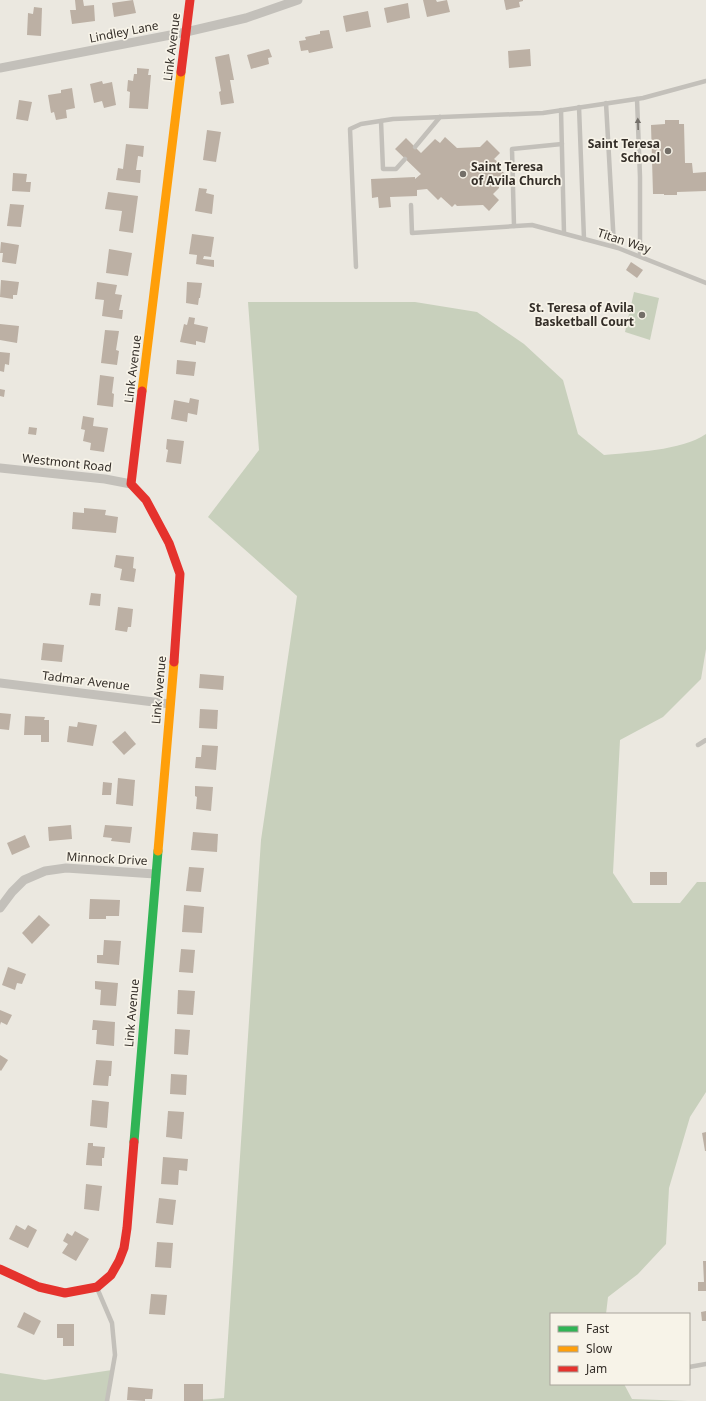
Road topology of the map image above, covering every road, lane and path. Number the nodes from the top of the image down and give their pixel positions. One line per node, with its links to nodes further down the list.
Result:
1 (190, 0): 3 (street, Link Avenue)
2 (298, 0): 3 (street, Lindley Lane)
3 (186, 32): 4 (street, Lindley Lane); 24 (street, Link Avenue)
4 (0, 68)
5 (706, 81): 6 (lane)
6 (637, 99): 7 (lane); 20 (lane, one-way to 6)
7 (606, 104): 8 (lane); 19 (lane)
8 (579, 108): 9 (lane); 18 (lane)
9 (561, 110): 10 (lane); 12 (lane)
10 (440, 117): 11 (lane); 13 (lane)
11 (381, 121): 14 (lane); 21 (lane)
12 (562, 144): 16 (lane); 17 (lane)
13 (415, 147)
14 (405, 159)
15 (411, 205): 16 (lane, Titan Way)
16 (514, 226): 17 (lane, Titan Way)
17 (564, 233): 18 (lane, Titan Way)
18 (584, 239): 19 (lane, Titan Way)
19 (614, 246): 20 (lane, Titan Way)
20 (640, 256): 22 (lane, Titan Way)
21 (356, 267)
22 (706, 282)
23 (0, 468): 24 (street, Westmont Road)
24 (131, 484): 26 (street, Link Avenue)
25 (0, 683): 26 (street, Tadmar Avenue)
26 (170, 704): 29 (street, Link Avenue)
27 (706, 740): 28 (lane)
28 (698, 745)
29 (155, 874): 30 (street, Minnock Drive); 32 (street, Link Avenue)
30 (0, 908)
31 (0, 1269): 32 (street)
32 (97, 1287): 35 (lane)
33 (706, 1364): 34 (lane)
34 (690, 1367)
35 (107, 1401)

